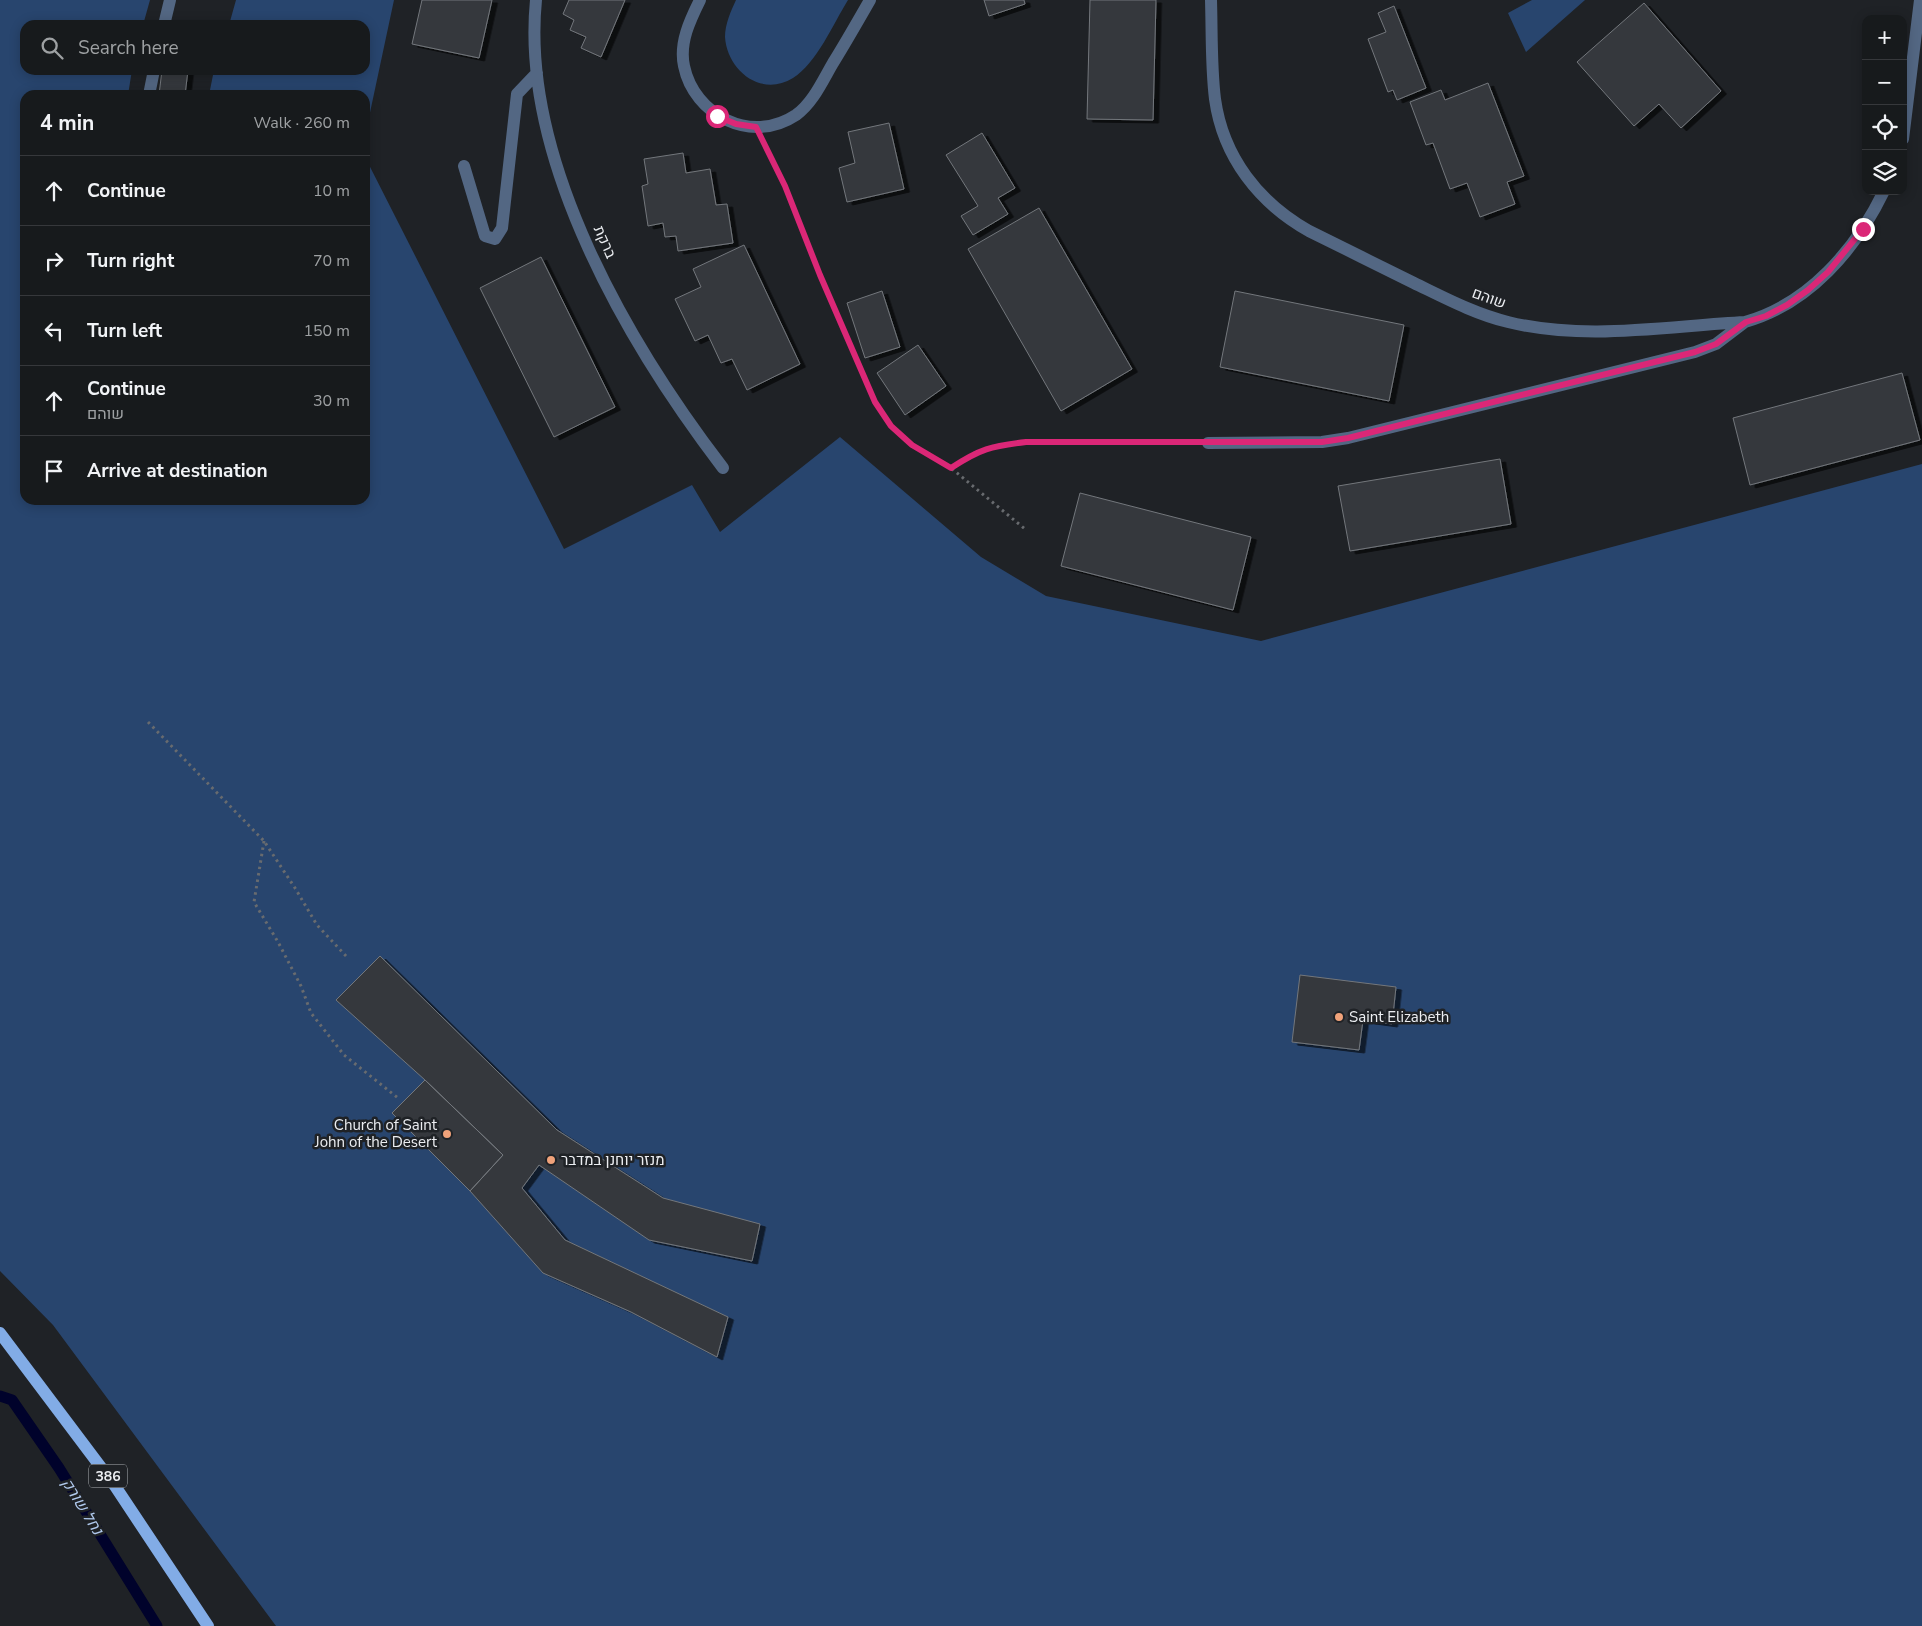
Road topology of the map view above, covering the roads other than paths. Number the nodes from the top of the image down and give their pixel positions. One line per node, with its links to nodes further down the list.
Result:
1 (170, 0): 7 (street)
2 (536, 0): 8 (street, ברקת)
3 (700, 0): 4 (street)
4 (870, 0)
5 (1211, 0): 15 (street, שוהם)
6 (1920, 0): 10 (street)
7 (165, 20)
8 (537, 73): 13 (street); 17 (street, ברקת)
9 (153, 75): 11 (street)
10 (1916, 87): 12 (street)
11 (150, 90)
12 (1907, 123)
13 (464, 166)
14 (1882, 195): 15 (street, שוהם)
15 (1746, 322): 16 (street)
16 (1208, 443)
17 (723, 468)
18 (0, 1332): 19 (main road, 386)
19 (208, 1626)

